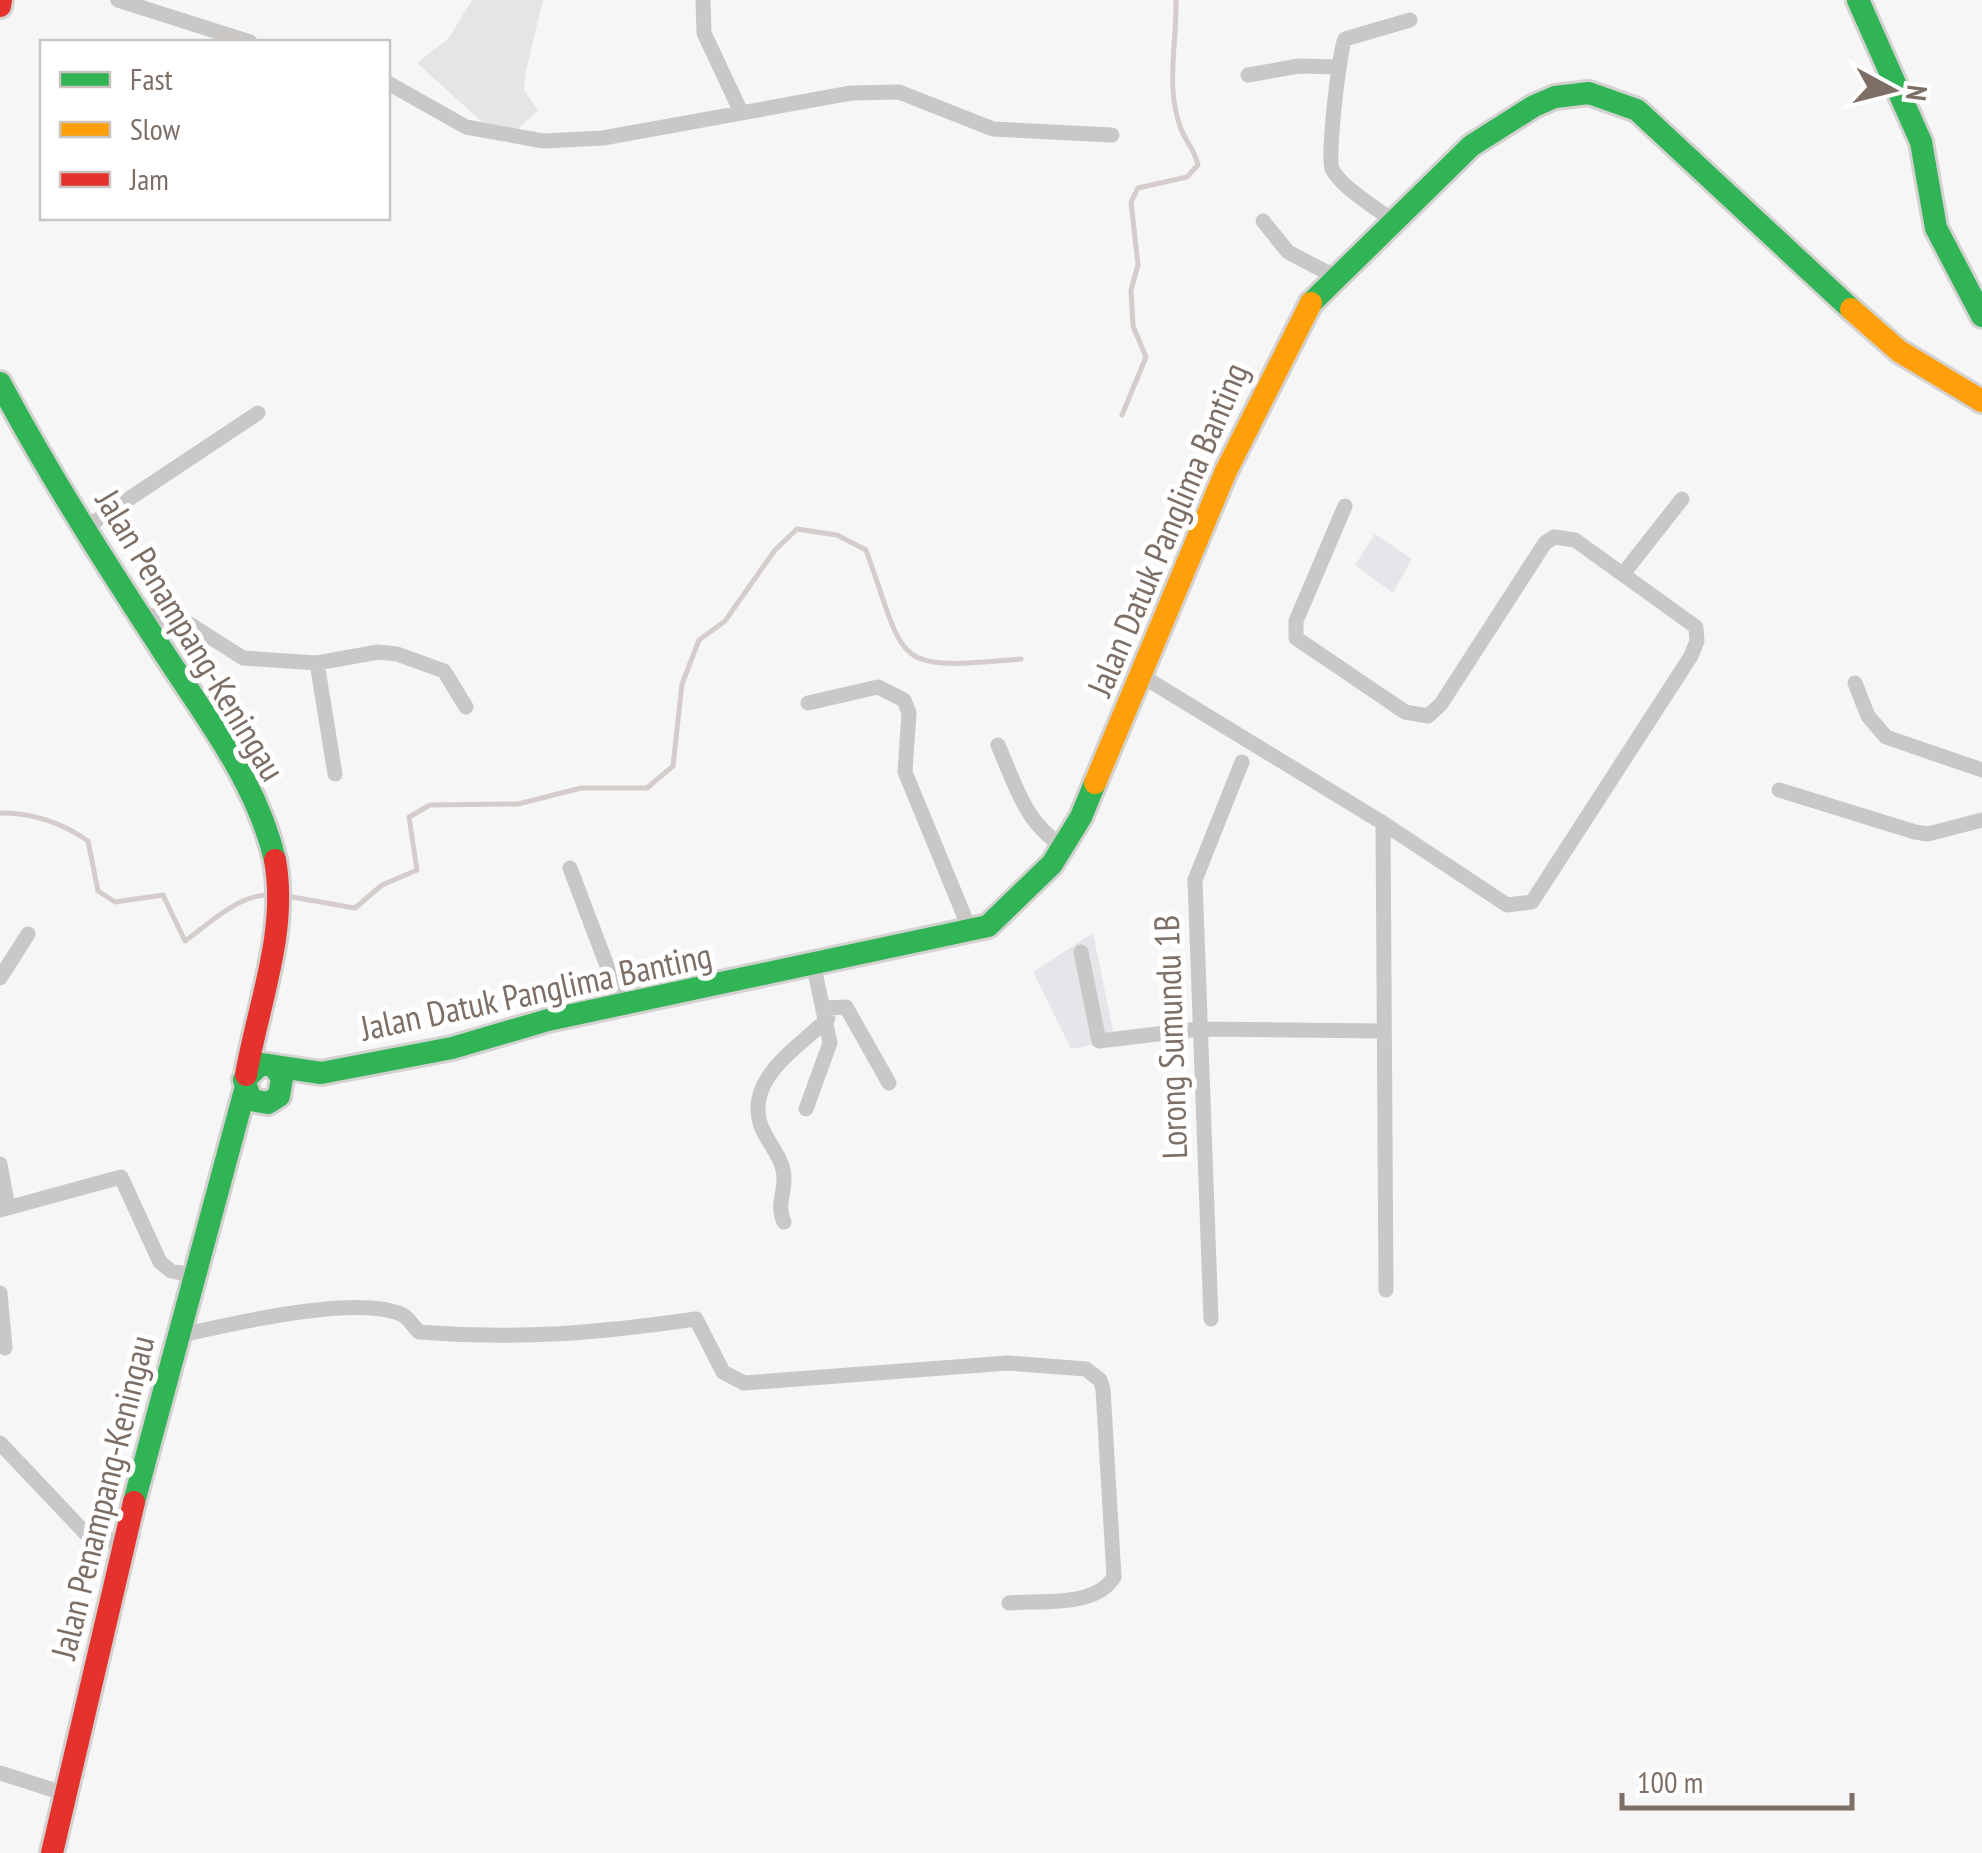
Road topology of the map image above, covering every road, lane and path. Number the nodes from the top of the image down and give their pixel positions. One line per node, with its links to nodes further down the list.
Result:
1 (118, 0): 5 (street)
2 (703, 0): 9 (street)
3 (1858, 0): 14 (main road)
4 (1410, 20): 6 (street)
5 (244, 40)
6 (1336, 67): 7 (street); 11 (street)
7 (1248, 76)
8 (390, 85): 9 (street)
9 (736, 112): 10 (street)
10 (1112, 136)
11 (1391, 220): 13 (main road, Jalan Datuk Panglima Banting); 16 (main road, Jalan Datuk Panglima Banting)
12 (1263, 221): 13 (street)
13 (1334, 276): 24 (main road, Jalan Datuk Panglima Banting)
14 (1982, 316)
15 (0, 383): 20 (main road, Jalan Penampang-Keningau)
16 (1982, 401)
17 (258, 414): 20 (street)
18 (1682, 499): 21 (street)
19 (1345, 506): 21 (street)
20 (86, 528): 22 (main road, Jalan Penampang-Keningau)
21 (1622, 574): 34 (street)
22 (139, 613): 23 (street); 42 (main road, Jalan Penampang-Keningau)
23 (317, 663): 27 (street); 31 (street)
24 (1142, 676): 34 (street); 35 (main road, Jalan Datuk Panglima Banting)
25 (1855, 682): 30 (street)
26 (808, 702): 37 (street)
27 (466, 707)
28 (998, 745): 35 (street)
29 (1242, 762): 45 (street, Lorong Sumundu 1B)
30 (1982, 770)
31 (336, 774)
32 (1779, 790): 33 (street)
33 (1982, 820)
34 (1383, 823): 46 (street)
35 (1065, 847): 37 (main road, Jalan Datuk Panglima Banting)
36 (570, 868): 43 (street)
37 (970, 930): 40 (main road, Jalan Datuk Panglima Banting)
38 (28, 934): 41 (street)
39 (1082, 952): 45 (street)
40 (814, 967): 43 (main road, Jalan Datuk Panglima Banting); 44 (street)
41 (0, 978)
42 (266, 996): 47 (main road, Jalan Penampang-Keningau); 49 (main road, Jalan Penampang-Keningau)
43 (623, 1008): 48 (main road, Jalan Datuk Panglima Banting)
44 (827, 1013): 50 (street); 52 (street); 56 (street)
45 (1199, 1029): 46 (street); 60 (street, Lorong Sumundu 1B)
46 (1381, 1031): 58 (street)
47 (272, 1066): 48 (main road, Jalan Datuk Panglima Banting); 49 (main road); 51 (main road)
48 (322, 1073): 51 (main road, Jalan Datuk Panglima Banting)
49 (245, 1082): 51 (main road); 53 (main road, Jalan Penampang-Keningau)
50 (889, 1083)
51 (274, 1100): 53 (main road, Jalan Penampang-Keningau)
52 (806, 1110)
53 (224, 1158): 57 (main road, Jalan Penampang-Keningau)
54 (0, 1164): 55 (street)
55 (4, 1209): 57 (street)
56 (784, 1222)
57 (192, 1275): 61 (main road, Jalan Penampang-Keningau)
58 (1386, 1290)
59 (0, 1293): 62 (street)
60 (1211, 1319)
61 (177, 1336): 64 (main road, Jalan Penampang-Keningau); 65 (street)
62 (4, 1348)
63 (0, 1443): 64 (street)
64 (122, 1542): 67 (main road, Jalan Penampang-Keningau)
65 (1009, 1603)
66 (0, 1773): 67 (street)
67 (66, 1794): 68 (main road, Jalan Penampang-Keningau)
68 (52, 1853)

